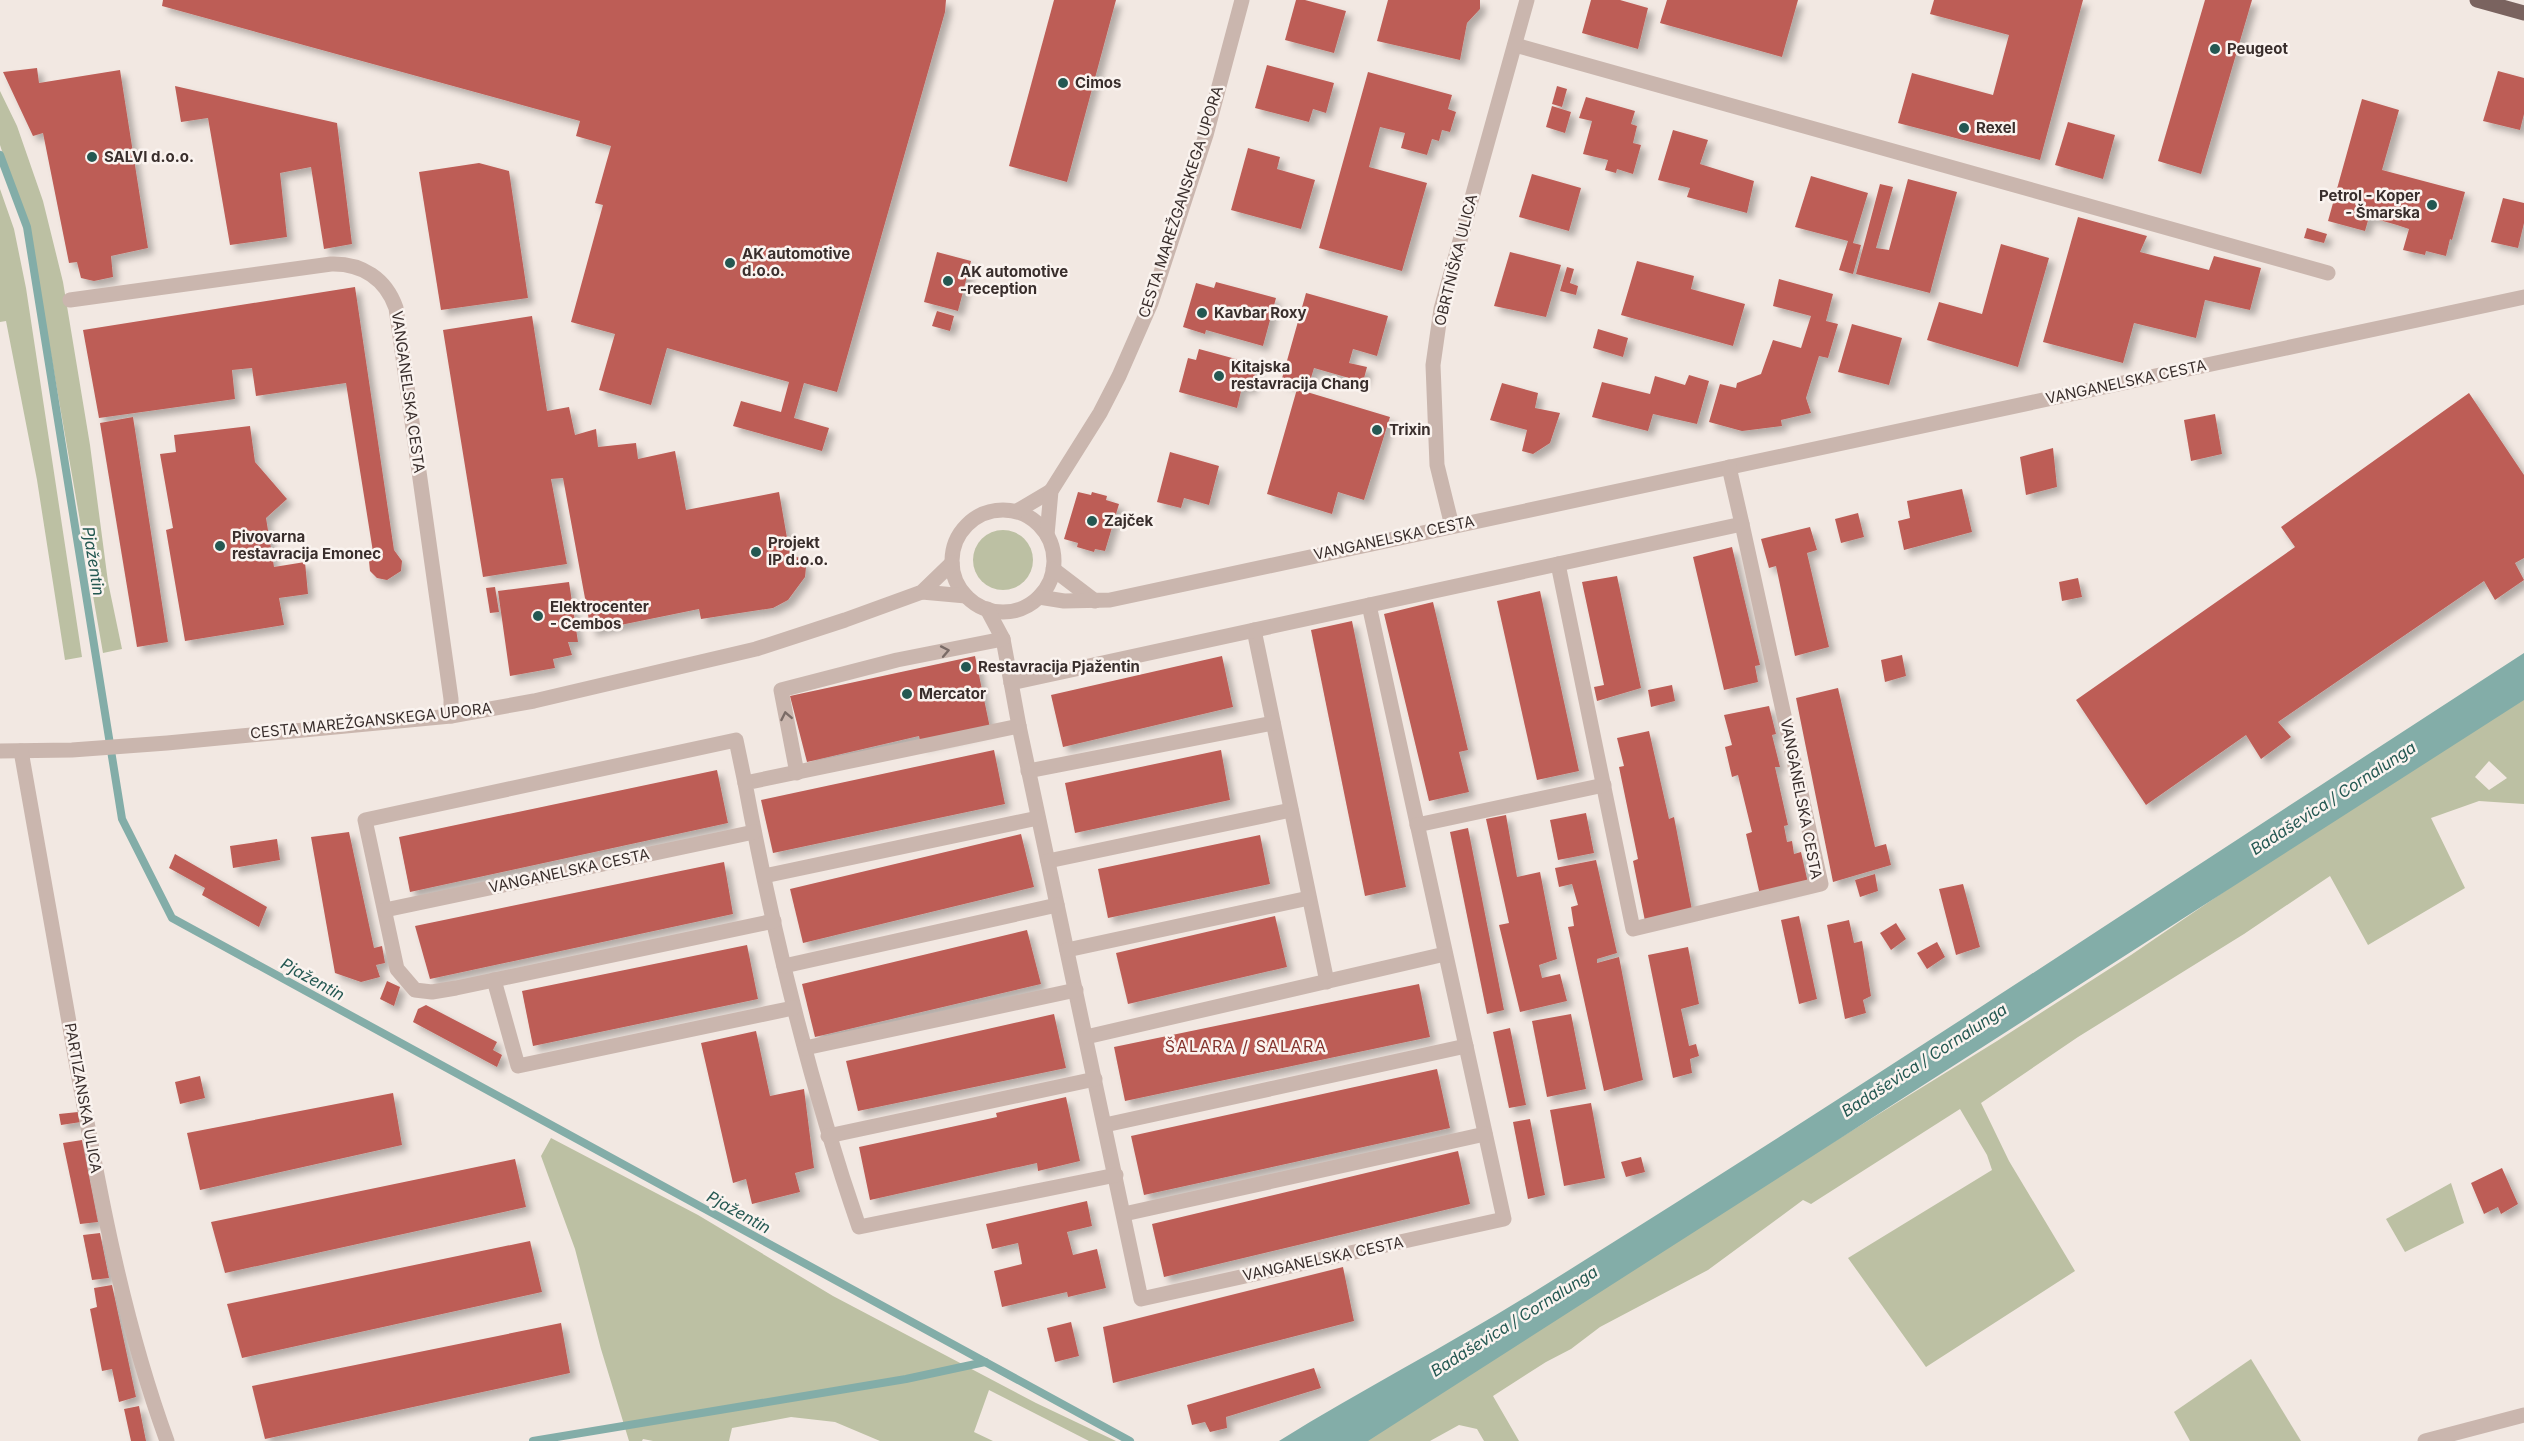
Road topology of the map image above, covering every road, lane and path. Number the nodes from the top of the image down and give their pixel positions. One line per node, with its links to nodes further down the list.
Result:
1 (1242, 0): 10 (street, CESTA MAREŽGANSKEGA UPORA)
2 (1527, 0): 5 (street, OBRTNIŠKA ULICA)
3 (2478, 0): 4 (main road)
4 (2524, 13)
5 (1515, 45): 6 (street); 13 (street, OBRTNIŠKA ULICA)
6 (2328, 273)
7 (2524, 297): 9 (street, VANGANELSKA CESTA)
8 (70, 300): 28 (street, VANGANELSKA CESTA)
9 (1729, 467): 12 (street, VANGANELSKA CESTA); 13 (street, VANGANELSKA CESTA)
10 (1051, 491): 11 (street, CESTA MAREŽGANSKEGA UPORA); 14 (street, CESTA MAREŽGANSKEGA UPORA)
11 (1017, 512): 14 (street); 15 (street)
12 (1742, 524): 16 (street); 36 (street, VANGANELSKA CESTA)
13 (1452, 526): 21 (street, VANGANELSKA CESTA)
14 (1047, 535): 17 (street)
15 (952, 563): 18 (street, CESTA MAREŽGANSKEGA UPORA); 19 (street)
16 (1558, 564): 22 (street); 36 (street, VANGANELSKA CESTA)
17 (1053, 569): 20 (street); 21 (street)
18 (922, 592): 19 (street, CESTA MAREŽGANSKEGA UPORA); 28 (street, CESTA MAREŽGANSKEGA UPORA)
19 (966, 596): 23 (street)
20 (1039, 597): 21 (street, VANGANELSKA CESTA); 24 (street)
21 (1095, 601)
22 (1369, 605): 25 (street); 39 (street, VANGANELSKA CESTA)
23 (987, 609): 24 (street); 26 (street, VANGANELSKA CESTA)
24 (1018, 609): 26 (street)
25 (1254, 630): 27 (street); 29 (street)
26 (1003, 639): 27 (street, VANGANELSKA CESTA); 34 (street, one-way to 26)
27 (1011, 683): 30 (street, VANGANELSKA CESTA)
28 (451, 716): 32 (street, CESTA MAREŽGANSKEGA UPORA)
29 (1273, 723): 33 (street); 37 (street)
30 (1019, 726): 33 (street, VANGANELSKA CESTA); 34 (street)
31 (0, 751): 32 (street, CESTA MAREŽGANSKEGA UPORA)
32 (21, 751): 64 (street, PARTIZANSKA ULICA)
33 (1028, 771): 38 (street, VANGANELSKA CESTA)
34 (797, 773): 35 (street)
35 (745, 783): 40 (street); 45 (street)
36 (1604, 785): 39 (street)
37 (1291, 810): 41 (street); 43 (street)
38 (1038, 818): 41 (street, VANGANELSKA CESTA); 42 (street)
39 (1417, 825): 48 (street, VANGANELSKA CESTA)
40 (754, 832): 42 (street); 45 (street, VANGANELSKA CESTA)
41 (1048, 861): 44 (street, VANGANELSKA CESTA)
42 (764, 876): 46 (street)
43 (1309, 898): 47 (street); 51 (street)
44 (1058, 904): 47 (street, VANGANELSKA CESTA); 49 (street)
45 (385, 910): 50 (street)
46 (774, 921): 49 (street); 50 (street)
47 (1067, 950): 52 (street, VANGANELSKA CESTA)
48 (1446, 954): 51 (street); 55 (street, VANGANELSKA CESTA)
49 (784, 966): 53 (street)
50 (494, 980): 53 (street)
51 (1326, 982): 54 (street)
52 (1076, 990): 54 (street, VANGANELSKA CESTA); 56 (street)
53 (794, 1008): 56 (street)
54 (1086, 1037): 57 (street, VANGANELSKA CESTA)
55 (1466, 1046): 58 (street); 59 (street, VANGANELSKA CESTA)
56 (805, 1048): 60 (street)
57 (1095, 1079): 58 (street, VANGANELSKA CESTA); 60 (street)
58 (1105, 1125): 61 (street, VANGANELSKA CESTA)
59 (1485, 1134): 62 (street); 62 (street, VANGANELSKA CESTA)
60 (828, 1136): 61 (street)
61 (1116, 1175): 62 (street, VANGANELSKA CESTA)
62 (1124, 1214)
63 (2524, 1415): 65 (street)
64 (167, 1441)
65 (2424, 1441)

